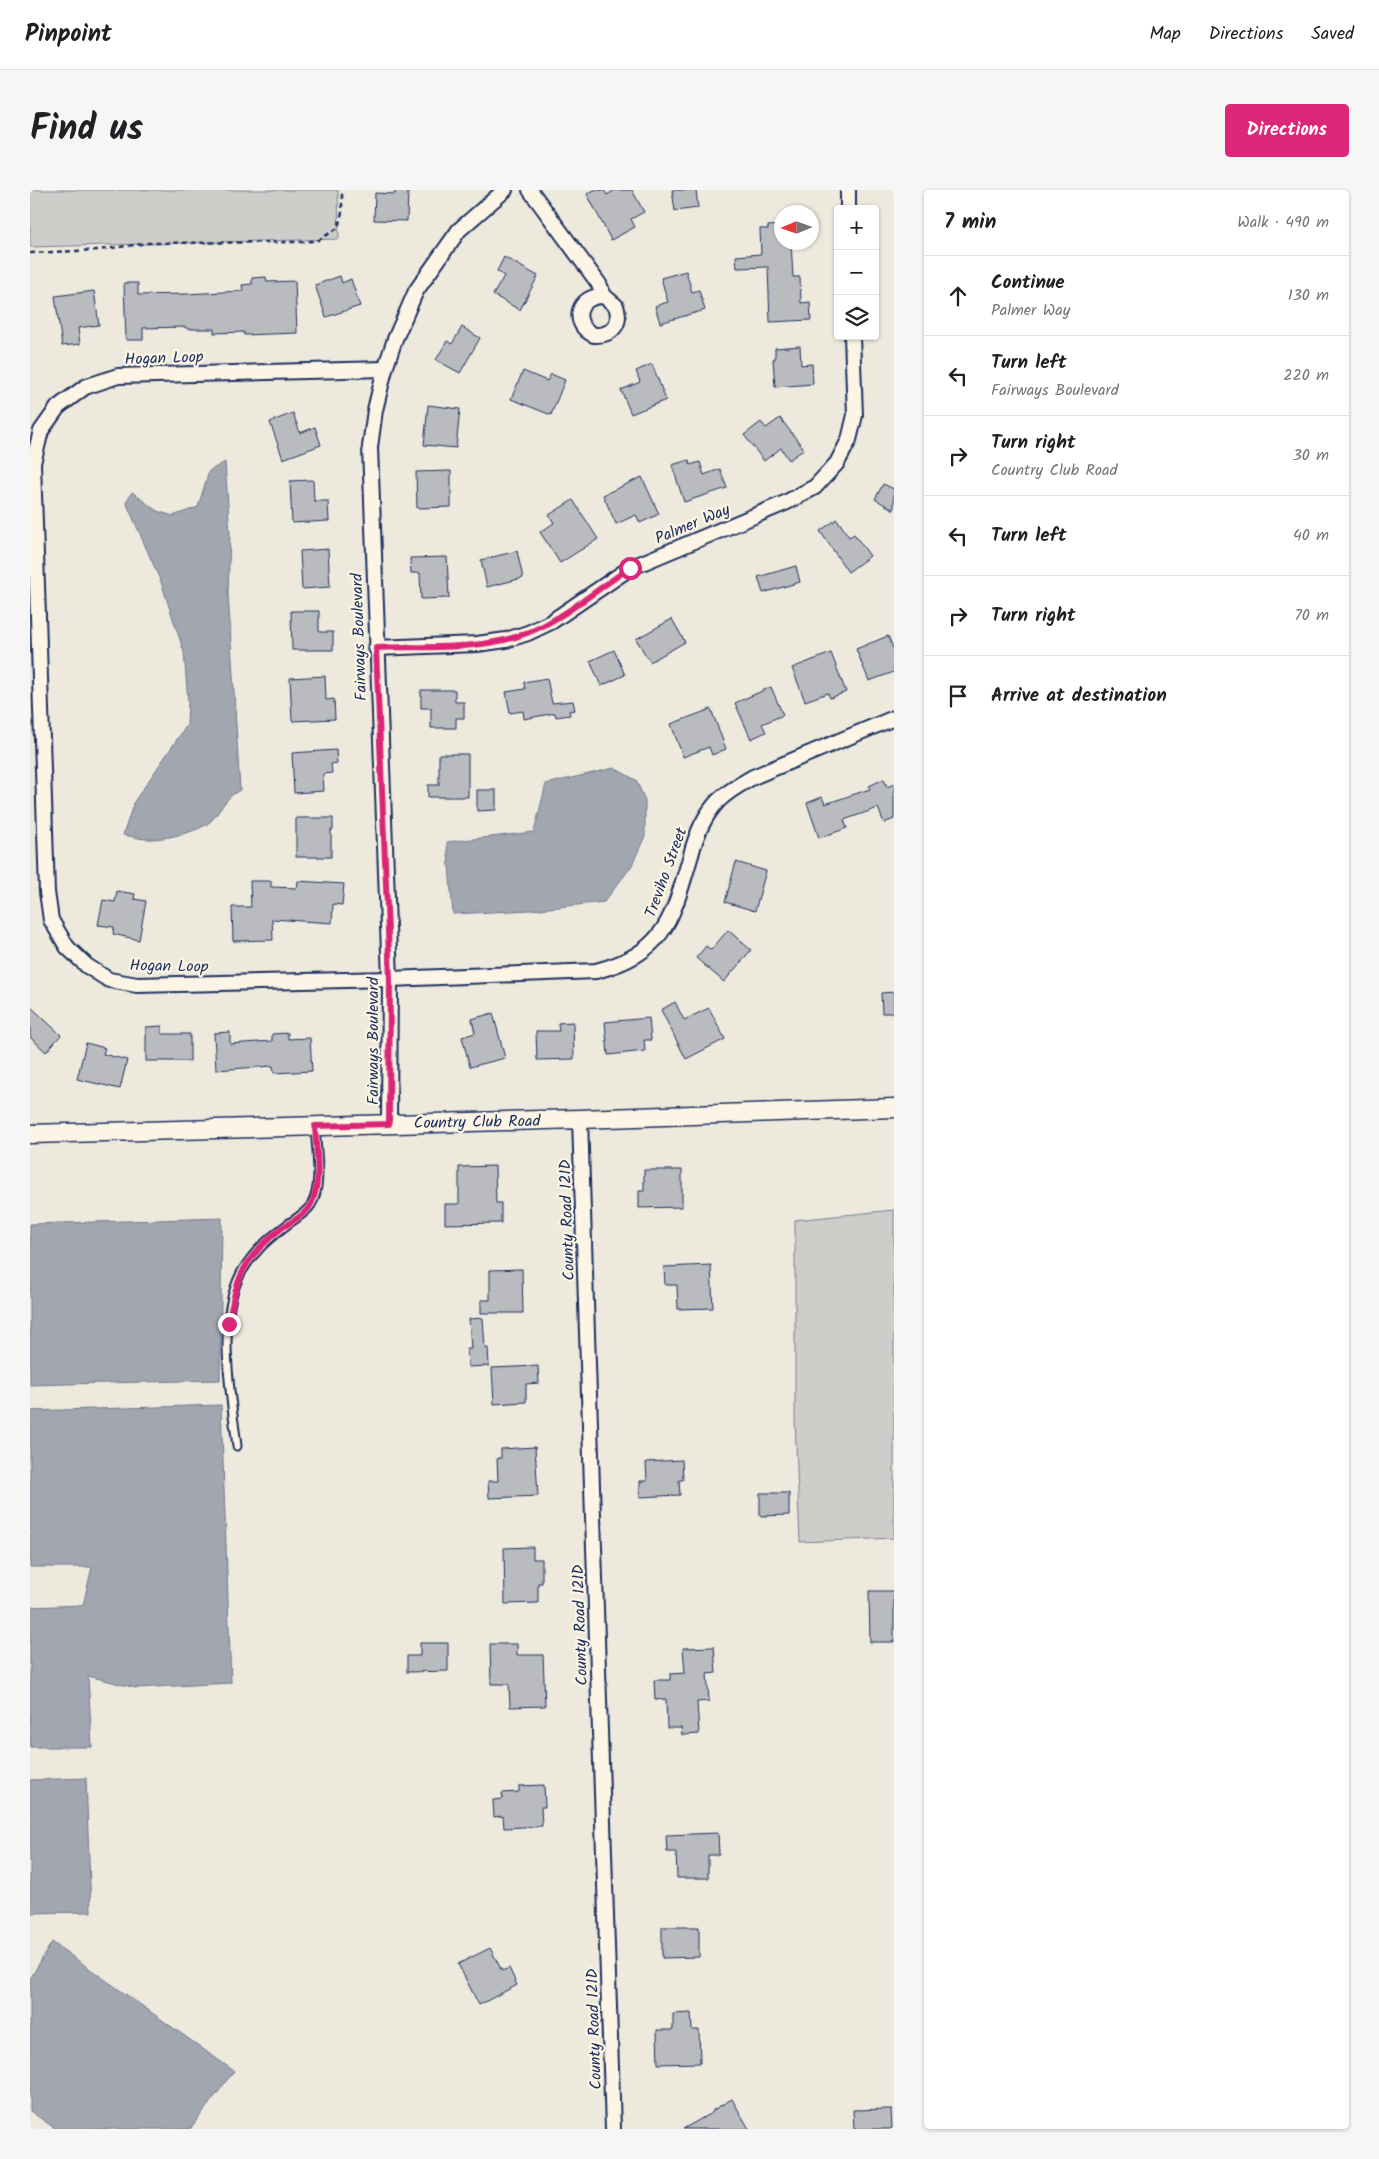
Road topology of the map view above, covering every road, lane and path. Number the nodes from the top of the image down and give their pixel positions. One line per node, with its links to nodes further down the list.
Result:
1 (342, 190): 6 (path)
2 (505, 190): 9 (street, Fairways Boulevard)
3 (530, 190): 7 (street)
4 (848, 190): 5 (street)
5 (848, 205)
6 (30, 253)
7 (604, 296)
8 (852, 340): 10 (street, Palmer Way)
9 (385, 369): 10 (street, Fairways Boulevard); 12 (street, Hogan Loop)
10 (376, 648): 12 (street, Fairways Boulevard)
11 (894, 718): 12 (street, Treviho Street)
12 (390, 979): 15 (street, Fairways Boulevard)
13 (894, 1108): 14 (street, Country Club Road)
14 (580, 1119): 15 (street, Country Club Road); 19 (street, County Road 121D)
15 (389, 1124): 16 (street, Country Club Road)
16 (315, 1126): 17 (street, Country Club Road); 18 (lane)
17 (30, 1134)
18 (237, 1446)
19 (613, 2129)

